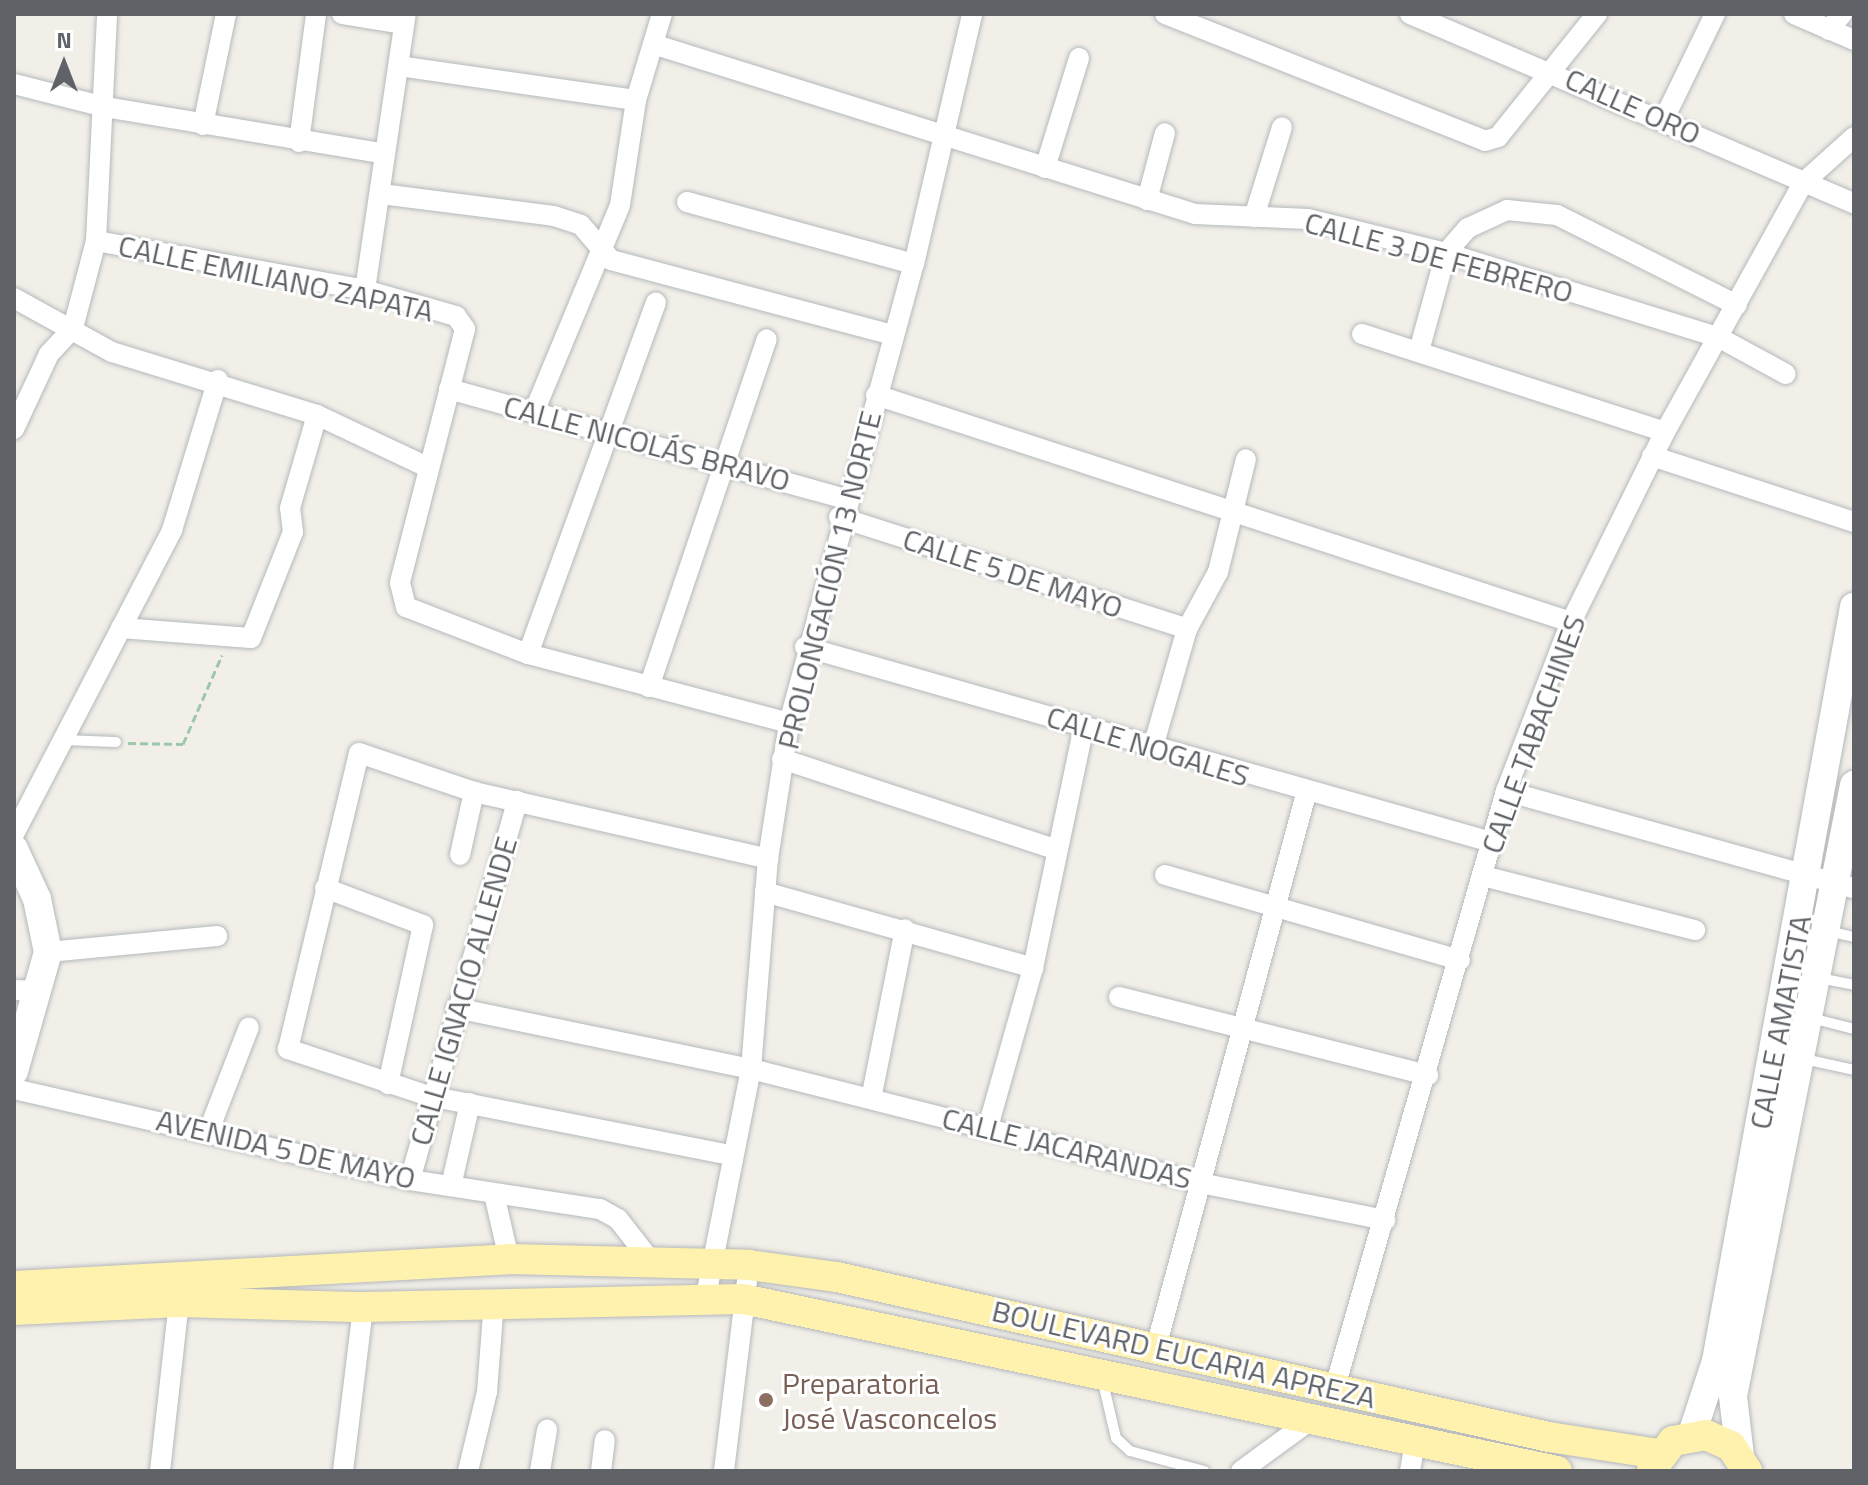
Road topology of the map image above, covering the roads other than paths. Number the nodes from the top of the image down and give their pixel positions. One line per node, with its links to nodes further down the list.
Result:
1 (107, 14): 21 (street)
2 (226, 14): 23 (street)
3 (316, 14): 28 (street)
4 (342, 14): 12 (street)
5 (662, 14): 15 (street)
6 (972, 14): 27 (street, PROLONGACIÓN 13 NORTE)
7 (1165, 14): 18 (street)
8 (1410, 14): 18 (street, CALLE ORO)
9 (1597, 14): 18 (street)
10 (1715, 14): 22 (street)
11 (1794, 14): 13 (street)
12 (405, 19): 17 (street)
13 (1836, 22): 14 (street)
14 (1854, 40)
15 (656, 45): 20 (street); 27 (street, CALLE 3 DE FEBRERO)
16 (1079, 58): 30 (street)
17 (399, 66): 20 (street); 29 (street)
18 (1554, 71): 22 (street, CALLE ORO)
19 (15, 87): 21 (street)
20 (636, 100): 38 (street)
21 (105, 107): 23 (street); 37 (street)
22 (1664, 119): 31 (street, CALLE ORO)
23 (203, 125): 28 (street)
24 (1282, 127): 36 (street)
25 (1165, 133): 33 (street)
26 (1854, 137): 31 (street, CALLE TABACHINES)
27 (944, 138): 30 (street, CALLE 3 DE FEBRERO); 40 (street, PROLONGACIÓN 13 NORTE)
28 (299, 142): 29 (street)
29 (380, 153): 32 (street)
30 (1045, 168): 33 (street, CALLE 3 DE FEBRERO)
31 (1803, 183): 35 (street, CALLE ORO); 44 (street, CALLE TABACHINES)
32 (381, 194): 38 (street); 41 (street)
33 (1147, 200): 36 (street, CALLE 3 DE FEBRERO)
34 (687, 202): 40 (street)
35 (1854, 203)
36 (1254, 217): 39 (street, CALLE 3 DE FEBRERO)
37 (96, 241): 41 (street, CALLE EMILIANO ZAPATA); 45 (street)
38 (600, 249): 47 (street); 55 (street)
39 (1446, 253): 44 (street); 48 (street, CALLE 3 DE FEBRERO); 50 (street)
40 (914, 264): 47 (street, PROLONGACIÓN 13 NORTE)
41 (365, 290): 53 (street, CALLE EMILIANO ZAPATA)
42 (14, 298): 45 (street)
43 (656, 303): 59 (street)
44 (1737, 305): 48 (street, CALLE TABACHINES)
45 (73, 328): 52 (street); 57 (street)
46 (1362, 334): 50 (street)
47 (892, 335): 54 (street, PROLONGACIÓN 13 NORTE)
48 (1718, 337): 51 (street, CALLE 3 DE FEBRERO); 58 (street, CALLE TABACHINES)
49 (767, 339): 62 (street)
50 (1419, 351): 58 (street)
51 (1786, 374)
52 (218, 380): 56 (street); 69 (street)
53 (449, 389): 55 (street, CALLE NICOLÁS BRAVO); 63 (street)
54 (876, 395): 64 (street, PROLONGACIÓN 13 NORTE); 65 (street)
55 (534, 412): 59 (street, CALLE NICOLÁS BRAVO)
56 (317, 415): 63 (street); 69 (street)
57 (14, 429)
58 (1665, 432): 60 (street, CALLE TABACHINES)
59 (610, 433): 62 (street, CALLE NICOLÁS BRAVO); 72 (street)
60 (1652, 456): 66 (street); 68 (street, CALLE TABACHINES)
61 (1246, 459): 65 (street)
62 (723, 462): 64 (street, CALLE NICOLÁS BRAVO); 73 (street)
63 (427, 467): 72 (street)
64 (842, 508): 70 (street, CALLE 5 DE MAYO); 71 (street, PROLONGACIÓN 13 NORTE)
65 (1234, 508): 68 (street); 70 (street)
66 (1854, 522)
67 (1854, 607): 93 (street, CALLE AMATISTA)
68 (1571, 622): 80 (street, CALLE TABACHINES)
69 (121, 628): 76 (street)
70 (1187, 629): 78 (street)
71 (805, 647): 74 (street, PROLONGACIÓN 13 NORTE); 75 (street, CALLE NOGALES)
72 (528, 654): 73 (street)
73 (649, 687): 74 (street)
74 (789, 723): 79 (street, PROLONGACIÓN 13 NORTE)
75 (1084, 725): 78 (street, CALLE NOGALES); 88 (street)
76 (62, 740): 77 (lane); 85 (street)
77 (116, 742)
78 (1153, 747): 83 (street, CALLE NOGALES)
79 (782, 759): 88 (street); 90 (street, PROLONGACIÓN 13 NORTE)
80 (1506, 791): 86 (street, CALLE TABACHINES); 93 (street)
81 (1853, 791): 94 (street, CALLE AMATISTA)
82 (474, 792): 84 (street); 89 (street); 95 (street)
83 (1306, 794): 86 (street, CALLE NOGALES); 97 (street)
84 (517, 801): 90 (street); 109 (street, CALLE IGNACIO ALLENDE)
85 (14, 834)
86 (1491, 842): 92 (street, CALLE TABACHINES)
87 (14, 849): 102 (street)
88 (1054, 849): 104 (street)
89 (460, 855)
90 (768, 859): 96 (street, PROLONGACIÓN 13 NORTE)
91 (1165, 875): 97 (street)
92 (1483, 876): 99 (street); 103 (street, CALLE TABACHINES)
93 (1808, 876): 94 (street); 148 (street, CALLE AMATISTA)
94 (1846, 886): 100 (street, CALLE AMATISTA)
95 (325, 888): 119 (street); 119 (street)
96 (765, 892): 98 (street); 115 (street, PROLONGACIÓN 13 NORTE)
97 (1277, 909): 103 (street); 113 (street)
98 (905, 929): 104 (street); 122 (street)
99 (1695, 930)
100 (1841, 934): 105 (street, CALLE AMATISTA)
101 (217, 936): 102 (street)
102 (48, 952): 107 (street)
103 (1460, 960): 118 (street, CALLE TABACHINES)
104 (1033, 968): 124 (street)
105 (1819, 978): 106 (lane); 110 (street, CALLE AMATISTA)
106 (1854, 985)
107 (27, 991): 117 (street)
108 (1119, 997): 113 (street)
109 (456, 1008): 115 (street, CALLE JACARANDAS); 121 (street, CALLE IGNACIO ALLENDE)
110 (1811, 1018): 112 (lane); 114 (street, CALLE AMATISTA)
111 (249, 1027): 125 (street)
112 (1854, 1029)
113 (1246, 1032): 118 (street); 128 (street)
114 (1804, 1059): 116 (lane); 152 (street, CALLE AMATISTA)
115 (751, 1069): 122 (street, CALLE JACARANDAS); 126 (street, PROLONGACIÓN 13 NORTE)
116 (1854, 1070)
117 (14, 1071)
118 (1428, 1075): 131 (street, CALLE TABACHINES)
119 (388, 1084): 121 (street)
120 (14, 1089): 125 (street, AVENIDA 5 DE MAYO)
121 (429, 1096): 123 (street); 127 (street, CALLE IGNACIO ALLENDE)
122 (871, 1099): 124 (street, CALLE JACARANDAS)
123 (470, 1103): 126 (street); 129 (street)
124 (988, 1127): 128 (street, CALLE JACARANDAS)
125 (209, 1130): 127 (street, AVENIDA 5 DE MAYO)
126 (730, 1155): 134 (street, PROLONGACIÓN 13 NORTE)
127 (410, 1180): 129 (street, AVENIDA 5 DE MAYO)
128 (1205, 1184): 131 (street, CALLE JACARANDAS); 143 (street)
129 (451, 1186): 130 (street, AVENIDA 5 DE MAYO)
130 (494, 1194): 132 (street); 133 (street, AVENIDA 5 DE MAYO)
131 (1385, 1220): 145 (street, CALLE TABACHINES)
132 (509, 1259): 133 (main road, BOULEVARD EUCARIA APREZA); 137 (main road, BOULEVARD EUCARIA APREZA)
133 (650, 1260): 134 (main road, BOULEVARD EUCARIA APREZA)
134 (708, 1265): 135 (main road, BOULEVARD EUCARIA APREZA); 138 (street, PROLONGACIÓN 13 NORTE)
135 (749, 1265): 139 (street); 143 (main road, BOULEVARD EUCARIA APREZA)
136 (14, 1286): 137 (main road)
137 (178, 1291): 141 (main road, BOULEVARD EUCARIA APREZA); 142 (main road); 153 (street)
138 (706, 1296): 139 (main road, BOULEVARD EUCARIA APREZA); 140 (main road, BOULEVARD EUCARIA APREZA)
139 (743, 1299): 144 (main road, BOULEVARD EUCARIA APREZA); 158 (street)
140 (494, 1300): 141 (main road, BOULEVARD EUCARIA APREZA); 155 (street)
141 (363, 1307): 154 (street)
142 (14, 1310)
143 (1156, 1347): 145 (main road, BOULEVARD EUCARIA APREZA)
144 (1101, 1376): 146 (main road, BOULEVARD EUCARIA APREZA); 159 (lane)
145 (1335, 1387): 151 (main road, BOULEVARD EUCARIA APREZA)
146 (1308, 1422): 150 (main road, BOULEVARD EUCARIA APREZA); 160 (street)
147 (547, 1430): 156 (street)
148 (1692, 1434): 151 (main road); 152 (main road)
149 (605, 1440): 157 (street)
150 (1412, 1457): 161 (main road, BOULEVARD EUCARIA APREZA)
151 (1655, 1462)
152 (1746, 1465)
153 (160, 1471)
154 (343, 1471)
155 (468, 1471)
156 (540, 1471)
157 (601, 1471)
158 (724, 1471)
159 (1204, 1471)
160 (1241, 1471)
161 (1557, 1471)

